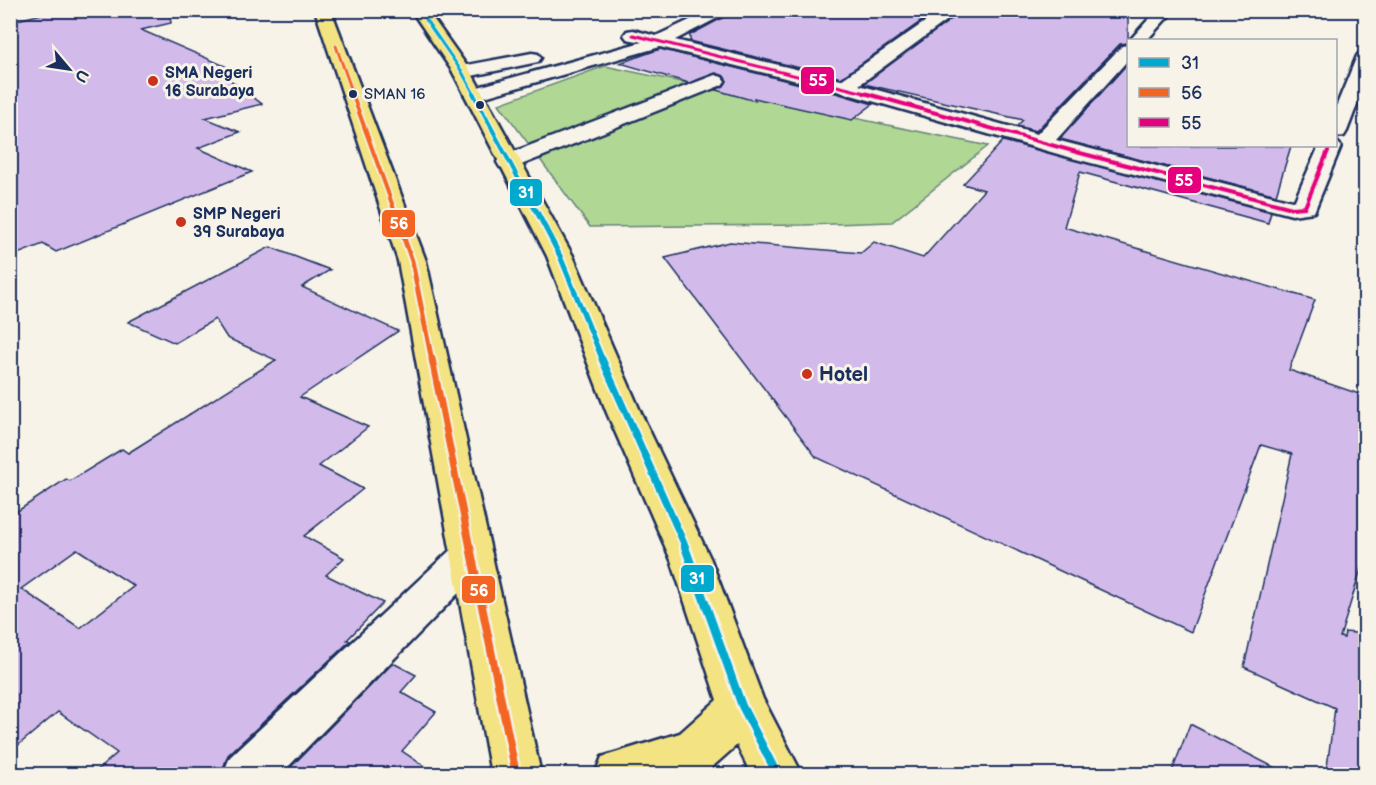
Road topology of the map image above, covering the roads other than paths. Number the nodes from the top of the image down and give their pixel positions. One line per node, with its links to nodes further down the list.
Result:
1 (323, 10): 19 (main road)
2 (419, 10): 13 (main road)
3 (687, 10): 7 (street)
4 (725, 10): 9 (street)
5 (953, 10): 14 (street)
6 (1166, 10): 8 (street)
7 (633, 35): 9 (street); 13 (street)
8 (1139, 39)
9 (658, 42): 13 (street); 14 (street)
10 (1127, 51): 16 (street)
11 (1365, 56): 15 (street)
12 (716, 81): 18 (street)
13 (468, 83): 18 (main road)
14 (844, 87): 16 (street)
15 (1337, 126)
16 (1042, 142): 17 (street)
17 (1330, 147)
18 (508, 162): 20 (main road)
19 (472, 554): 21 (street); 22 (main road)
20 (742, 706): 23 (main road); 24 (main road)
21 (248, 774)
22 (516, 774)
23 (620, 774)
24 (777, 774)

